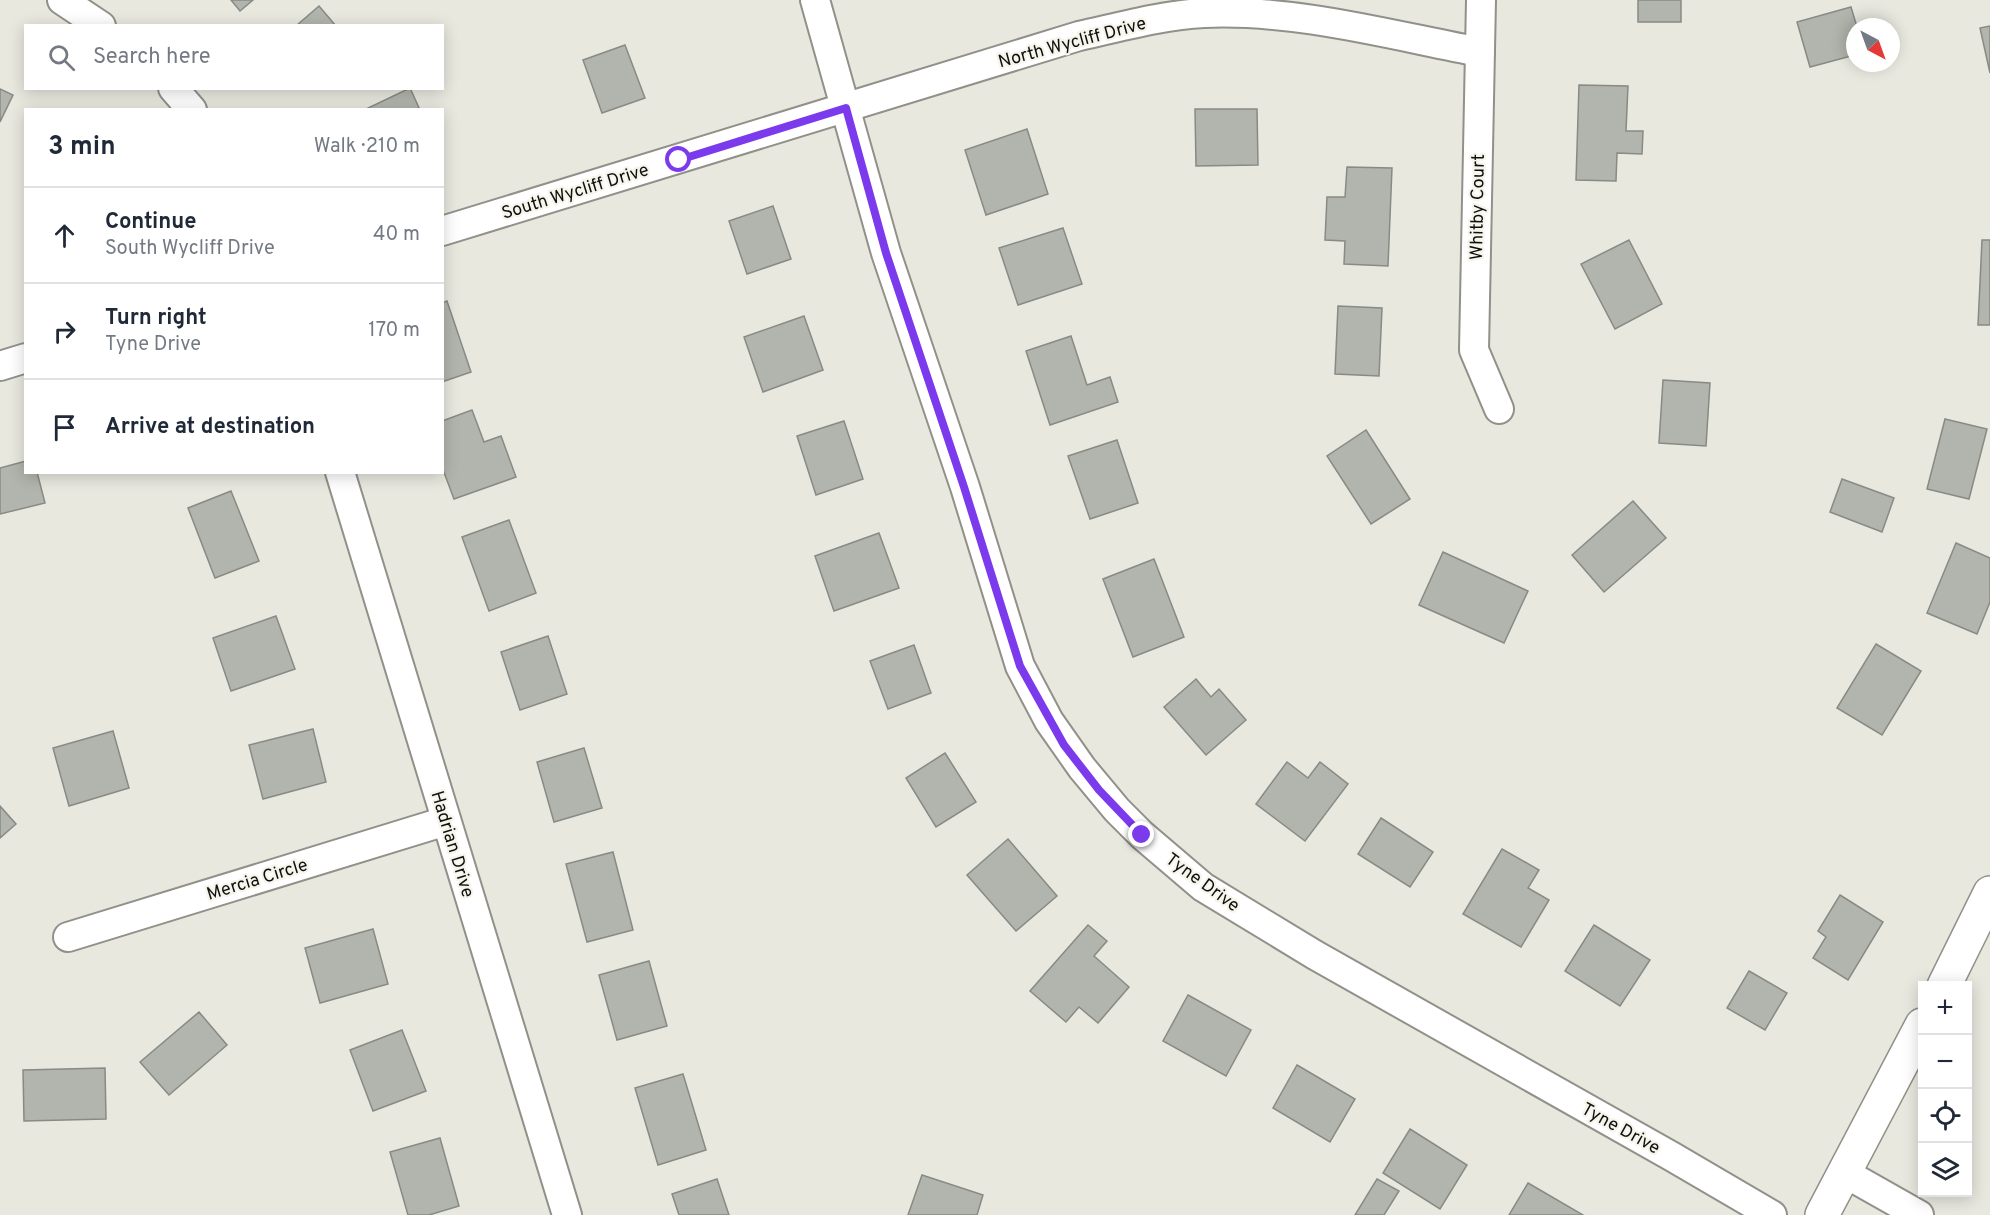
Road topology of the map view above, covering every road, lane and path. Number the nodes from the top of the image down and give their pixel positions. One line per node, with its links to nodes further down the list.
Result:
1 (62, 0): 4 (street)
2 (815, 0): 8 (street, Tyne Drive)
3 (1481, 0): 5 (street, Whitby Court)
4 (98, 24)
5 (1480, 52): 8 (street, North Wycliff Drive); 12 (street, Whitby Court)
6 (175, 90): 7 (street)
7 (190, 108)
8 (846, 108): 9 (street, South Wycliff Drive); 21 (street, Tyne Drive)
9 (444, 230)
10 (24, 359): 11 (street)
11 (0, 366)
12 (1499, 409)
13 (341, 474): 14 (street, Hadrian Drive)
14 (446, 821): 16 (street, Mercia Circle); 20 (street, Hadrian Drive)
15 (1990, 893): 17 (street)
16 (68, 937)
17 (1946, 981)
18 (1918, 1034): 19 (street)
19 (1844, 1172): 22 (street); 23 (street)
20 (567, 1215)
21 (1772, 1215)
22 (1822, 1215)
23 (1919, 1215)

